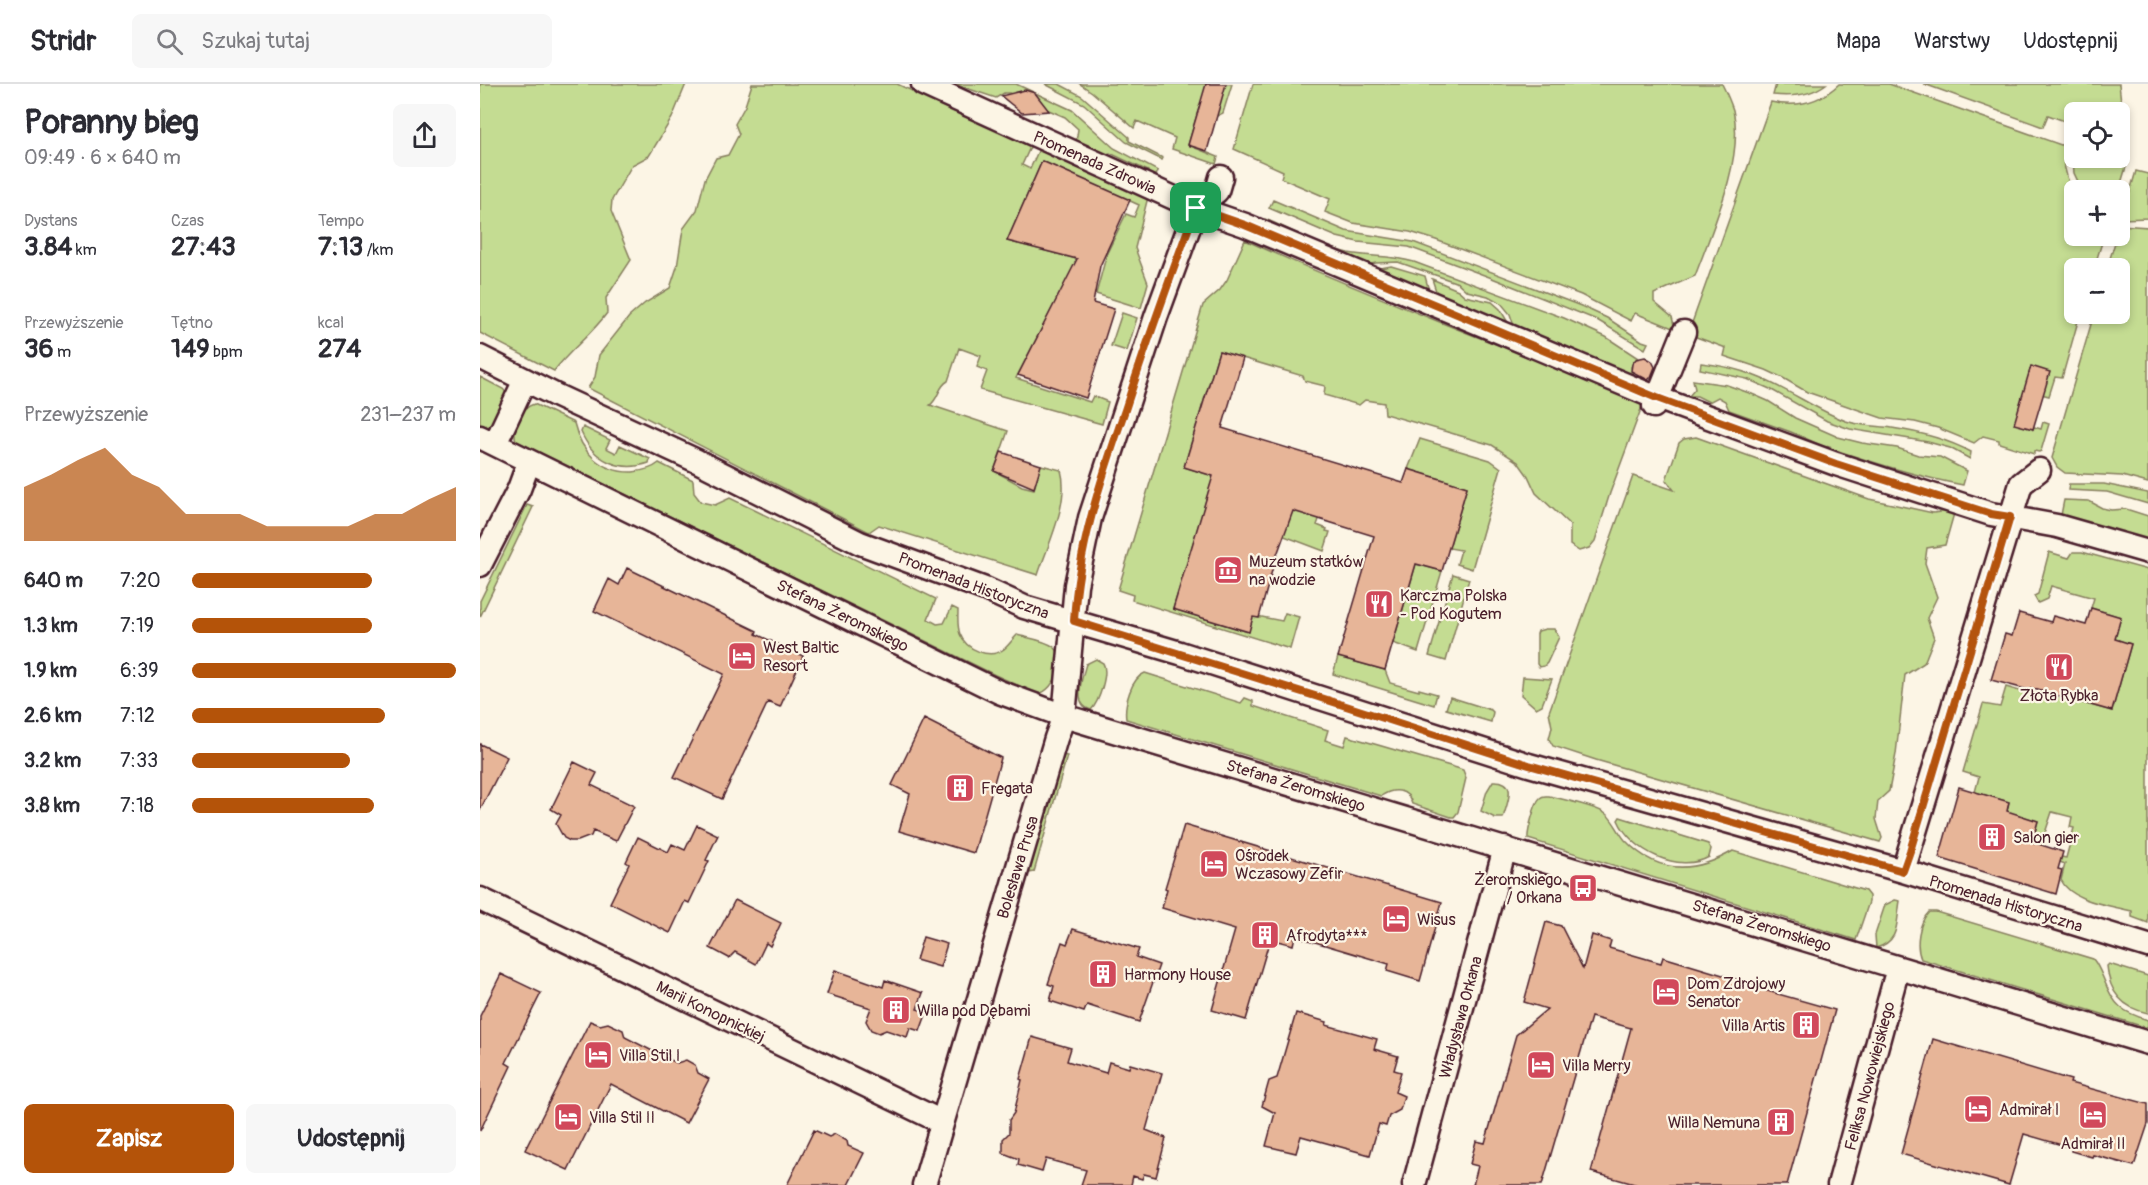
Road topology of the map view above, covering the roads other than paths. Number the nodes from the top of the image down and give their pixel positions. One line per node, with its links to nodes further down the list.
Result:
1 (923, 84): 3 (street, Promenada Zdrowia)
2 (1221, 177): 3 (street, Bolesława Prusa)
3 (1196, 208): 7 (street, Promenada Zdrowia); 14 (street, Bolesława Prusa)
4 (1684, 332): 7 (street)
5 (480, 357): 6 (street, Promenada Historyczna)
6 (525, 380): 8 (street); 14 (street, Promenada Historyczna)
7 (1655, 402): 11 (street, Promenada Zdrowia)
8 (487, 441): 9 (street, Stefana Żeromskiego)
9 (529, 462): 13 (street); 15 (street, Stefana Żeromskiego)
10 (2039, 470): 11 (street)
11 (2010, 517): 12 (street, Promenada Zdrowia); 17 (street)
12 (2148, 552)
13 (480, 565)
14 (1074, 621): 15 (street, Bolesława Prusa); 17 (street, Promenada Historyczna)
15 (1064, 716): 16 (street, Stefana Żeromskiego); 22 (street, Bolesława Prusa)
16 (1505, 848): 20 (street, Stefana Żeromskiego); 24 (street, Władysława Orkana)
17 (1903, 871): 19 (street, Promenada Historyczna)
18 (480, 899): 22 (street, Marii Konopnickiej)
19 (2148, 946)
20 (1898, 968): 21 (street, Stefana Żeromskiego); 25 (street, Feliksa Nowowiejskiego)
21 (2148, 1043)
22 (942, 1122): 23 (street, Bolesława Prusa)
23 (924, 1185)
24 (1414, 1185)
25 (1839, 1185)

